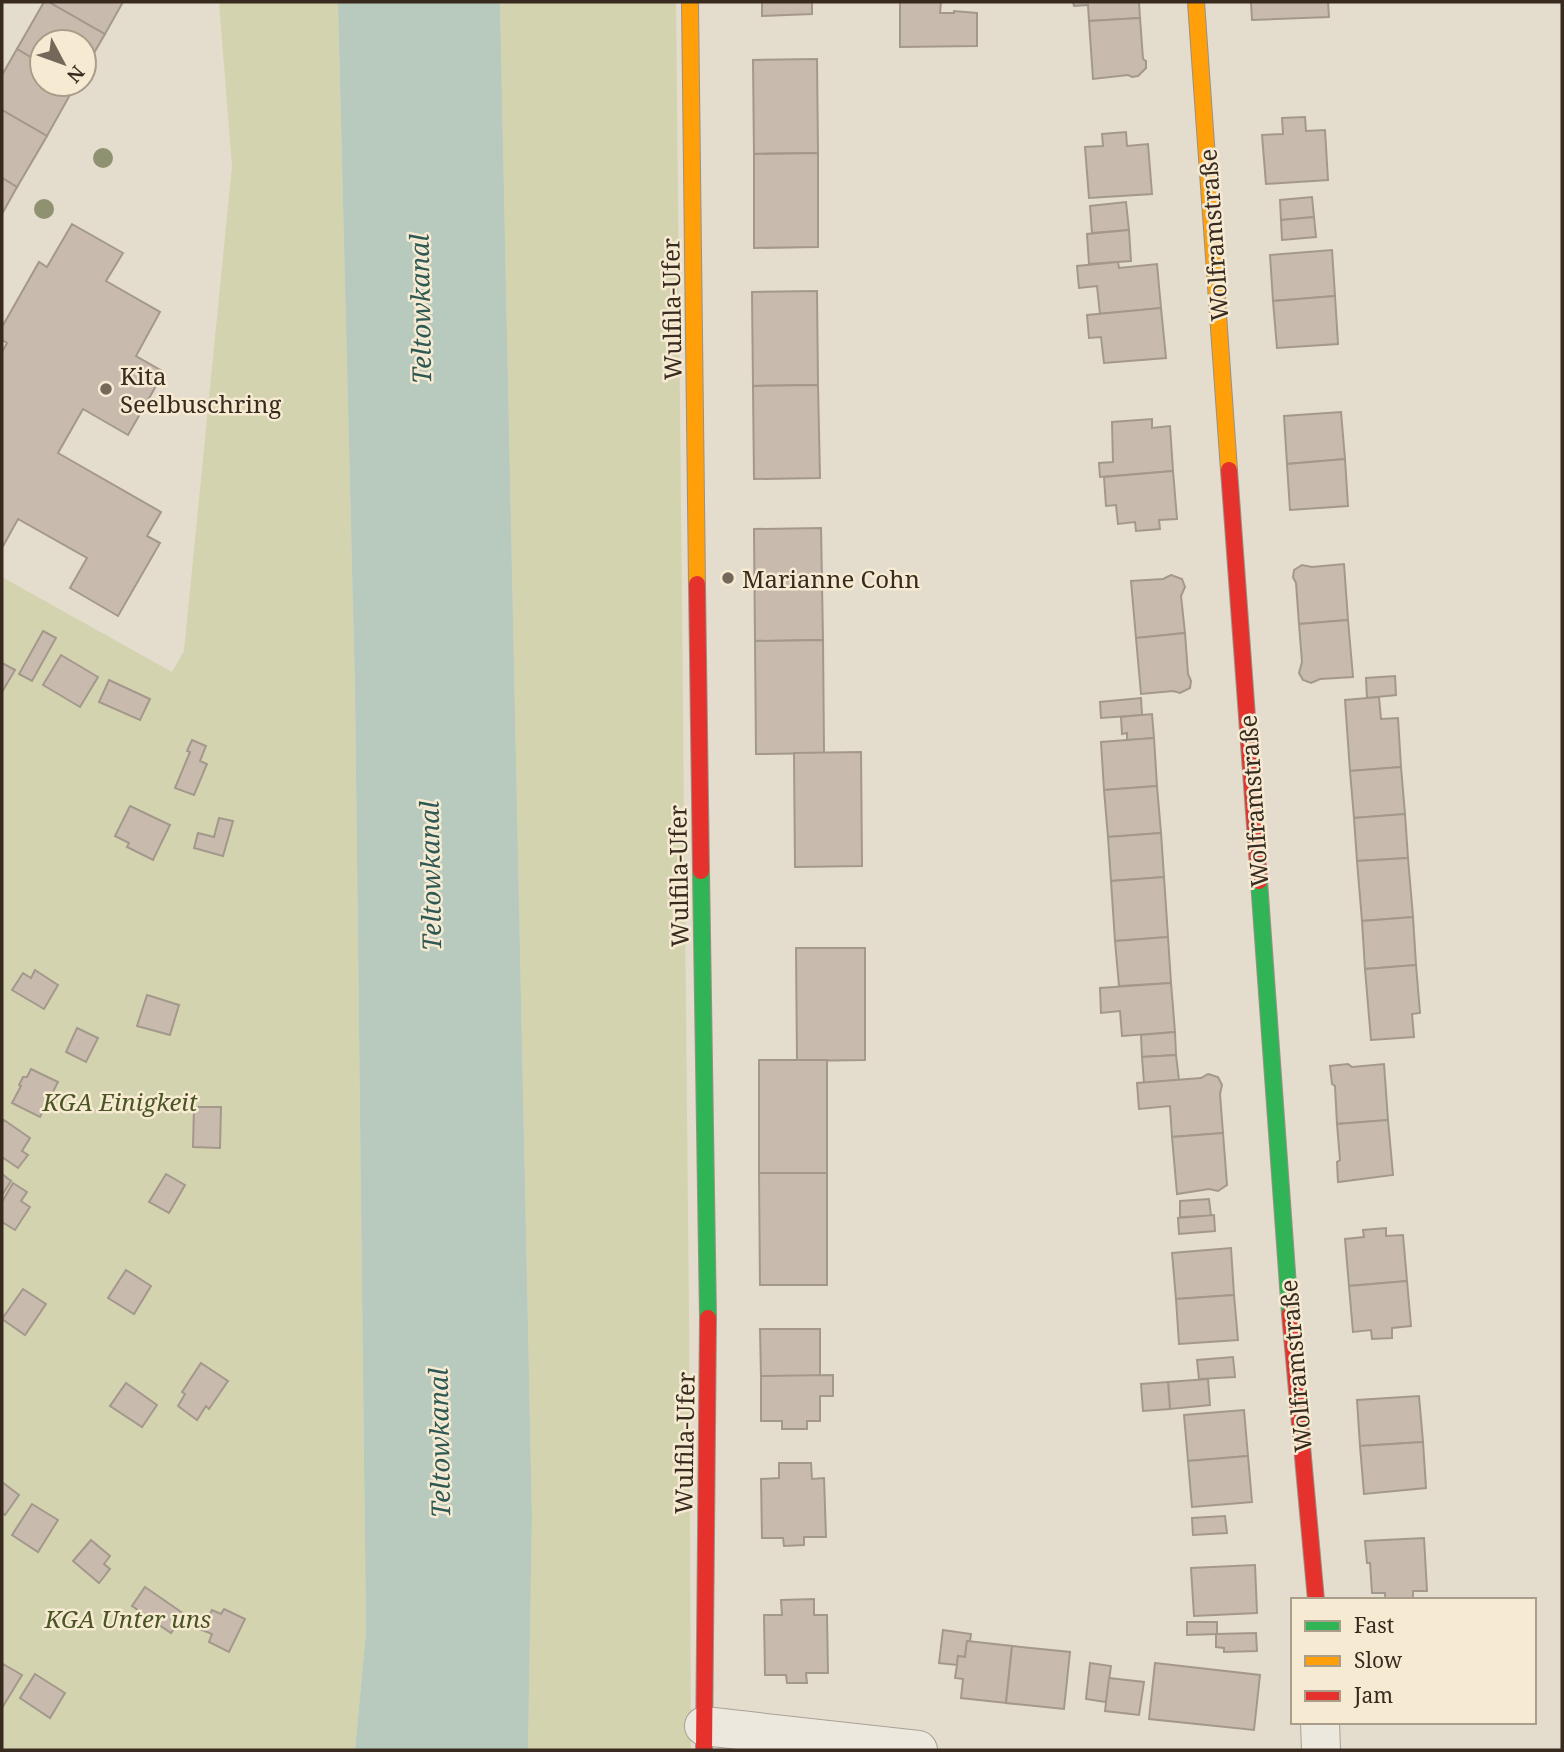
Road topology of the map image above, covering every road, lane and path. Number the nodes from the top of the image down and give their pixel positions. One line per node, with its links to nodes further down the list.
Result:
1 (690, 2): 5 (street, Wulfila-Ufer)
2 (1196, 2): 3 (street, Wolframstraße)
3 (1315, 1598)
4 (1320, 1724): 7 (street)
5 (704, 1738): 6 (street)
6 (918, 1750)
7 (1321, 1750)

